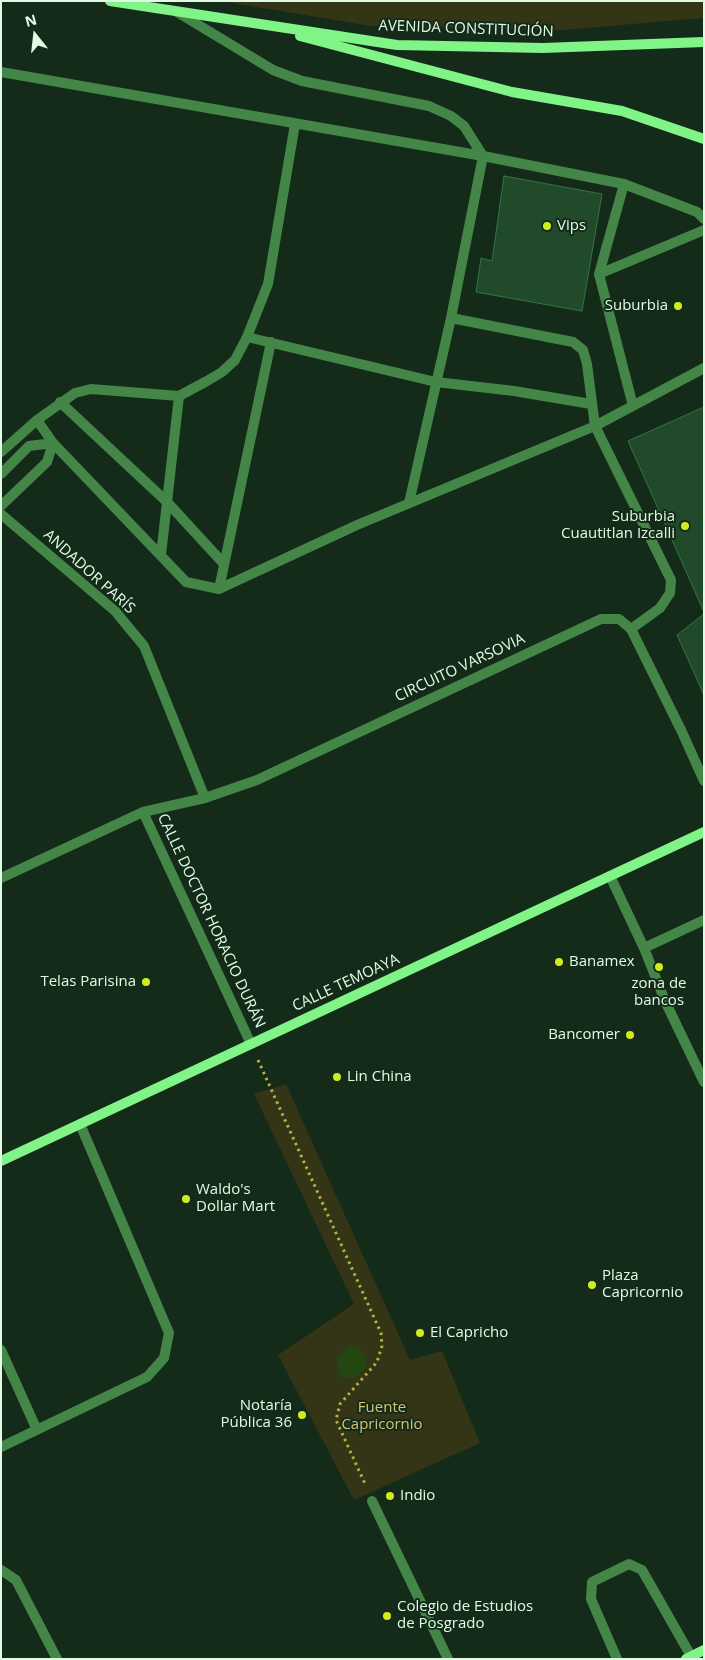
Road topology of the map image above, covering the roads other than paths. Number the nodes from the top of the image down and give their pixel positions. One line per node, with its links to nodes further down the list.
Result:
1 (110, 1): 2 (main road, AVENIDA CONSTITUCIÓN)
2 (177, 12): 3 (main road, AVENIDA CONSTITUCIÓN); 8 (street)
3 (253, 24): 4 (main road, AVENIDA CONSTITUCIÓN); 7 (main road)
4 (704, 42)
5 (1, 72): 6 (street)
6 (295, 124): 8 (street); 14 (street)
7 (704, 139)
8 (483, 156): 9 (street); 13 (street)
9 (624, 184): 10 (street); 12 (street)
10 (704, 219)
11 (704, 230): 12 (street)
12 (599, 274): 21 (street)
13 (451, 318): 17 (street); 20 (street)
14 (247, 337): 15 (street); 18 (street)
15 (271, 342): 17 (street); 32 (street)
16 (704, 368): 21 (street)
17 (436, 382): 20 (street); 28 (street)
18 (179, 396): 19 (street); 27 (street)
19 (60, 402): 22 (street); 27 (street)
20 (591, 404): 23 (street)
21 (632, 406): 23 (street)
22 (37, 420): 24 (street); 25 (street)
23 (595, 426): 28 (street); 34 (street)
24 (53, 443): 26 (street); 29 (street); 31 (street)
25 (1, 452)
26 (1, 474)
27 (167, 502): 31 (street); 32 (street)
28 (409, 503): 33 (street)
29 (1, 506)
30 (1, 514): 36 (street, ANDADOR PARÍS)
31 (161, 555): 33 (street)
32 (224, 564): 33 (street)
33 (218, 589)
34 (631, 629): 35 (street); 36 (street, CIRCUITO VARSOVIA)
35 (704, 780)
36 (205, 798): 37 (street, CIRCUITO VARSOVIA)
37 (143, 812): 40 (street, CIRCUITO VARSOVIA); 43 (street, CALLE DOCTOR HORACIO DURÁN)
38 (704, 832): 39 (main road, CALLE TEMOAYA)
39 (610, 876): 42 (street); 43 (main road, CALLE TEMOAYA)
40 (1, 878)
41 (704, 920): 42 (street)
42 (644, 948): 44 (street)
43 (251, 1044): 45 (main road, CALLE TEMOAYA)
44 (704, 1082)
45 (80, 1124): 46 (main road, CALLE TEMOAYA); 48 (street)
46 (1, 1161)
47 (1, 1350): 48 (street)
48 (37, 1430): 49 (street)
49 (1, 1447)
50 (372, 1501): 55 (street)
51 (1, 1570): 54 (street)
52 (704, 1650): 53 (main road)
53 (690, 1658): 56 (street)
54 (56, 1659)
55 (448, 1659)
56 (618, 1659)

